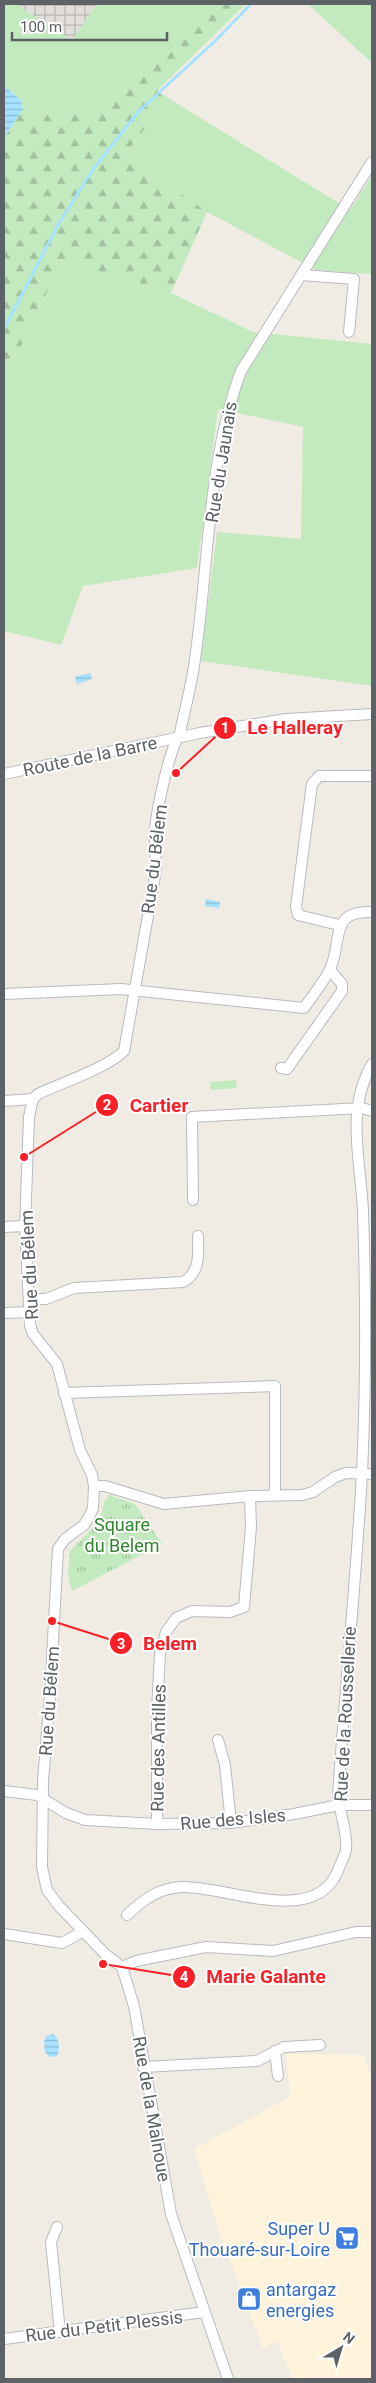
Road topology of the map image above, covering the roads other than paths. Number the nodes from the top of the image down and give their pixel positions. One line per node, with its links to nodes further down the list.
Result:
1 (372, 162): 2 (street, Rue du Jaunais)
2 (301, 275): 3 (street); 5 (street, Rue du Jaunais)
3 (348, 332)
4 (372, 714): 5 (street, Route de la Barre)
5 (177, 738): 6 (street, Route de la Barre); 11 (street, Rue du Bélem)
6 (4, 774)
7 (372, 776): 9 (street)
8 (372, 912): 9 (street)
9 (339, 925): 10 (street)
10 (330, 970): 11 (street); 14 (street)
11 (134, 990): 12 (street); 15 (street, Rue du Bélem)
12 (4, 994)
13 (372, 1064): 17 (street, Rue de la Roussellerie)
14 (281, 1068)
15 (33, 1099): 16 (street); 21 (street, Rue du Bélem)
16 (4, 1101)
17 (357, 1109): 18 (street); 19 (street); 20 (street, Rue de la Roussellerie)
18 (372, 1111)
19 (193, 1200)
20 (368, 1210): 27 (street, Rue de la Roussellerie)
21 (25, 1226): 22 (street); 24 (street, Rue du Bélem)
22 (4, 1227)
23 (198, 1236): 24 (street)
24 (30, 1299): 25 (street, Rue du Bélem)
25 (30, 1312): 26 (street); 28 (street, Rue du Bélem)
26 (4, 1313)
27 (369, 1347): 29 (street, Rue de la Roussellerie)
28 (64, 1393): 30 (street, Rue du Bélem); 31 (street)
29 (367, 1473): 31 (street); 36 (street, Rue de la Roussellerie)
30 (94, 1486): 32 (street); 35 (street, Rue du Bélem)
31 (275, 1495): 32 (street)
32 (250, 1496): 39 (street, Rue des Antilles)
33 (218, 1740): 38 (street)
34 (4, 1791): 35 (street, Rue des Isles)
35 (42, 1799): 39 (street, Rue des Isles); 41 (street, Rue du Bélem)
36 (338, 1805): 37 (street, Rue des Isles); 38 (street, Rue des Isles); 40 (street, Rue de la Roussellerie)
37 (372, 1805)
38 (231, 1822): 39 (street, Rue des Isles)
39 (158, 1824)
40 (127, 1915)
41 (82, 1932): 43 (street); 44 (street)
42 (372, 1932): 44 (street)
43 (4, 1934)
44 (122, 1967): 47 (street, Rue de la Malnoue)
45 (320, 2045): 46 (street)
46 (275, 2051): 47 (street); 48 (street)
47 (143, 2067): 50 (street, Rue de la Malnoue)
48 (278, 2076)
49 (57, 2228): 51 (street)
50 (204, 2312): 51 (street, Rue du Petit Plessis); 53 (street, Rue de la Malnoue)
51 (60, 2332): 52 (street, Rue du Petit Plessis)
52 (4, 2339)
53 (228, 2379)

